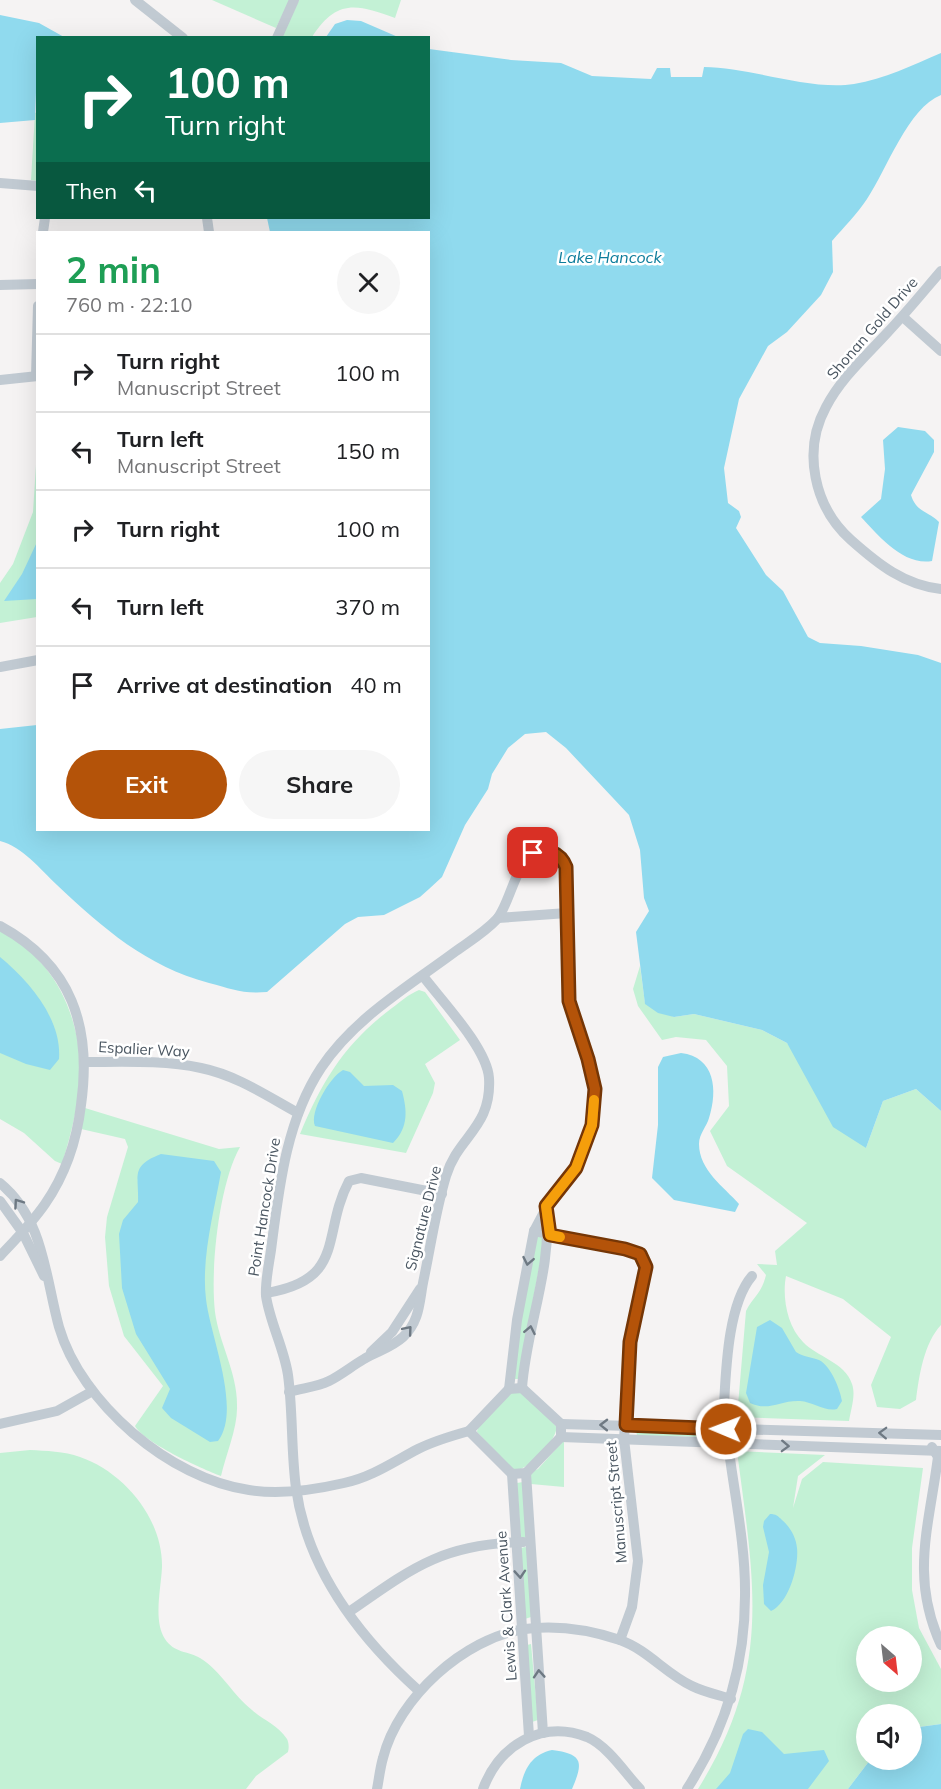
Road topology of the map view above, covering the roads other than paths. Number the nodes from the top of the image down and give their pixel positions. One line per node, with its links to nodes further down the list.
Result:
1 (135, 0): 3 (street)
2 (294, 0): 4 (street)
3 (180, 36)
4 (278, 36)
5 (0, 183): 6 (street)
6 (36, 186)
7 (941, 271): 10 (street, Shonan Gold Drive)
8 (36, 284): 9 (street)
9 (0, 285)
10 (903, 317): 11 (street); 14 (street, Shonan Gold Drive)
11 (941, 351)
12 (36, 376): 13 (street)
13 (0, 380)
14 (941, 589)
15 (36, 660): 16 (street)
16 (0, 667)
17 (567, 913): 18 (street); 18 (street, Point Hancock Drive); 26 (street, Point Hancock Drive)
18 (498, 918): 20 (street, Point Hancock Drive)
19 (0, 926): 21 (street)
20 (423, 976): 22 (street, Point Hancock Drive); 24 (street, Signature Drive)
21 (85, 1062): 22 (street, Espalier Way); 27 (street)
22 (298, 1113): 33 (street, Point Hancock Drive)
23 (0, 1183): 27 (street, one-way to 23)
24 (442, 1194): 33 (street); 38 (street, Signature Drive)
25 (0, 1201): 29 (street)
26 (546, 1206): 28 (street, Point Hancock Drive); 30 (street)
27 (30, 1223): 29 (street); 34 (street)
28 (534, 1231): 30 (street, Manuscript Street); 36 (street, Point Hancock Drive, one-way to 36)
29 (23, 1233): 31 (street); 34 (street)
30 (550, 1235): 35 (street, one-way to 30); 41 (street, Manuscript Street)
31 (0, 1256)
32 (752, 1276): 42 (street)
33 (266, 1293): 38 (street, Point Hancock Drive)
34 (51, 1296): 37 (street)
35 (522, 1388): 36 (street); 40 (street)
36 (509, 1389): 43 (street)
37 (91, 1392): 39 (street); 51 (street)
38 (289, 1392): 51 (street, Point Hancock Drive)
39 (0, 1424)
40 (561, 1424): 41 (street, one-way to 40); 45 (street)
41 (626, 1425): 42 (street); 46 (street, Manuscript Street)
42 (726, 1429): 44 (street, one-way to 42); 47 (street)
43 (469, 1431): 50 (street); 51 (street)
44 (936, 1435): 48 (street)
45 (561, 1437): 46 (street); 49 (street)
46 (624, 1439): 47 (street); 56 (street, Manuscript Street)
47 (727, 1443): 48 (street, one-way to 48); 59 (street)
48 (936, 1451): 57 (street)
49 (526, 1473): 50 (street); 52 (street, Lewis & Clark Avenue)
50 (512, 1474): 53 (street, Lewis & Clark Avenue)
51 (296, 1491): 54 (street, Point Hancock Drive)
52 (532, 1542): 53 (street); 55 (street, Lewis & Clark Avenue)
53 (518, 1543): 54 (street); 55 (street, Lewis & Clark Avenue, one-way to 55)
54 (349, 1612): 58 (street, Point Hancock Drive)
55 (530, 1629): 56 (street); 58 (street); 60 (street, Lewis & Clark Avenue, one-way to 55); 61 (street, Lewis & Clark Avenue)
56 (620, 1640): 59 (street)
57 (941, 1645)
58 (419, 1691): 62 (street)
59 (731, 1699): 65 (street)
60 (543, 1733): 61 (street); 64 (street)
61 (529, 1736): 63 (street)
62 (378, 1789)
63 (483, 1789)
64 (640, 1789)
65 (687, 1789)

